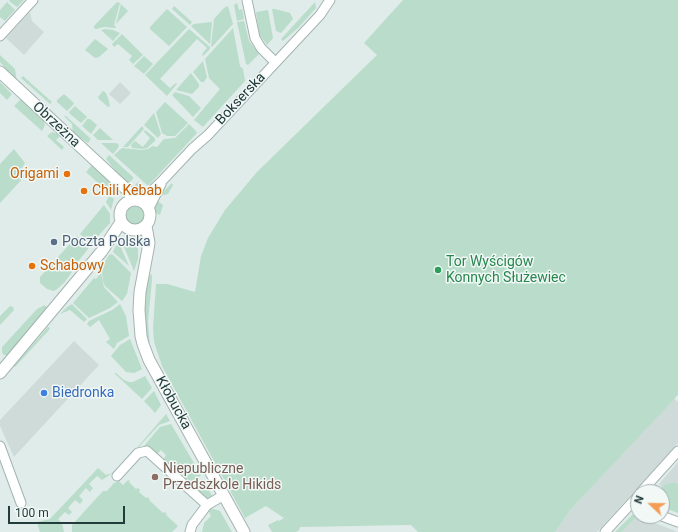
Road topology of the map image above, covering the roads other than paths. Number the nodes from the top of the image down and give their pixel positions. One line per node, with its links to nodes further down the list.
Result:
1 (33, 0): 6 (street)
2 (247, 0): 7 (street)
3 (330, 0): 5 (street, Bokserska)
4 (338, 0): 5 (street, Bokserska)
5 (320, 15): 7 (street, Bokserska)
6 (0, 36)
7 (275, 62): 9 (street, Bokserska)
8 (0, 72): 9 (street, Obrzeżna)
9 (137, 203): 10 (street); 10 (street)
10 (133, 227): 11 (street); 16 (street, Kłobucka)
11 (0, 373)
12 (0, 446): 17 (street)
13 (678, 452): 15 (street)
14 (117, 476): 18 (street)
15 (648, 484)
16 (224, 495): 18 (street); 21 (street, Kłobucka)
17 (21, 503)
18 (207, 505): 20 (street)
19 (630, 506): 22 (street)
20 (190, 532)
21 (244, 532)
22 (605, 532)

